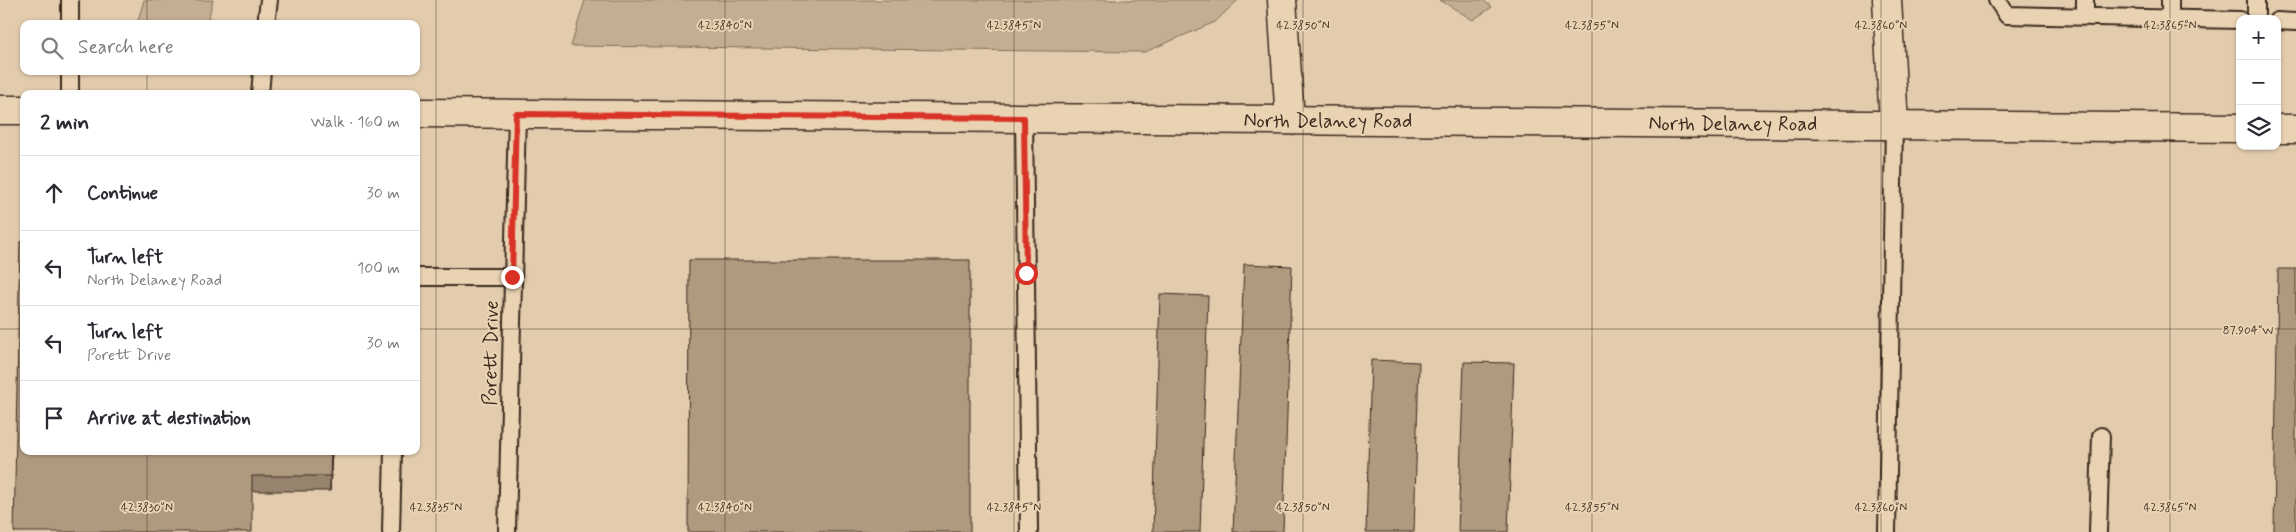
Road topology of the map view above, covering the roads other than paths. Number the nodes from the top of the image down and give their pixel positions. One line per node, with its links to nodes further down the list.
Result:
1 (70, 0): 11 (lane)
2 (268, 0): 12 (lane)
3 (1282, 0): 25 (street)
4 (1887, 0): 26 (street)
5 (1997, 0): 8 (lane)
6 (2170, 0): 10 (lane)
7 (2256, 0): 9 (lane)
8 (2085, 8): 10 (lane)
9 (2256, 15)
10 (2170, 18): 13 (lane)
11 (70, 20)
12 (266, 20)
13 (2236, 20)
14 (2281, 22): 15 (lane)
15 (2296, 22)
16 (70, 75): 18 (lane)
17 (262, 75): 19 (lane)
18 (70, 90)
19 (260, 90)
20 (0, 110): 21 (street)
21 (20, 110)
22 (420, 113): 23 (street, North Delaney Road)
23 (516, 114): 24 (street, North Delaney Road); 31 (lane, Porett Drive)
24 (1024, 118): 25 (street, North Delaney Road); 36 (lane)
25 (1290, 120): 26 (street, North Delaney Road)
26 (1894, 124): 27 (street, North Delaney Road); 37 (lane)
27 (2236, 128)
28 (2281, 129): 29 (street)
29 (2296, 129)
30 (420, 277): 31 (lane)
31 (512, 277): 35 (lane, Porett Drive)
32 (2101, 436): 38 (lane)
33 (393, 455): 34 (lane)
34 (391, 532)
35 (507, 532)
36 (1029, 532)
37 (1887, 532)
38 (2098, 532)

